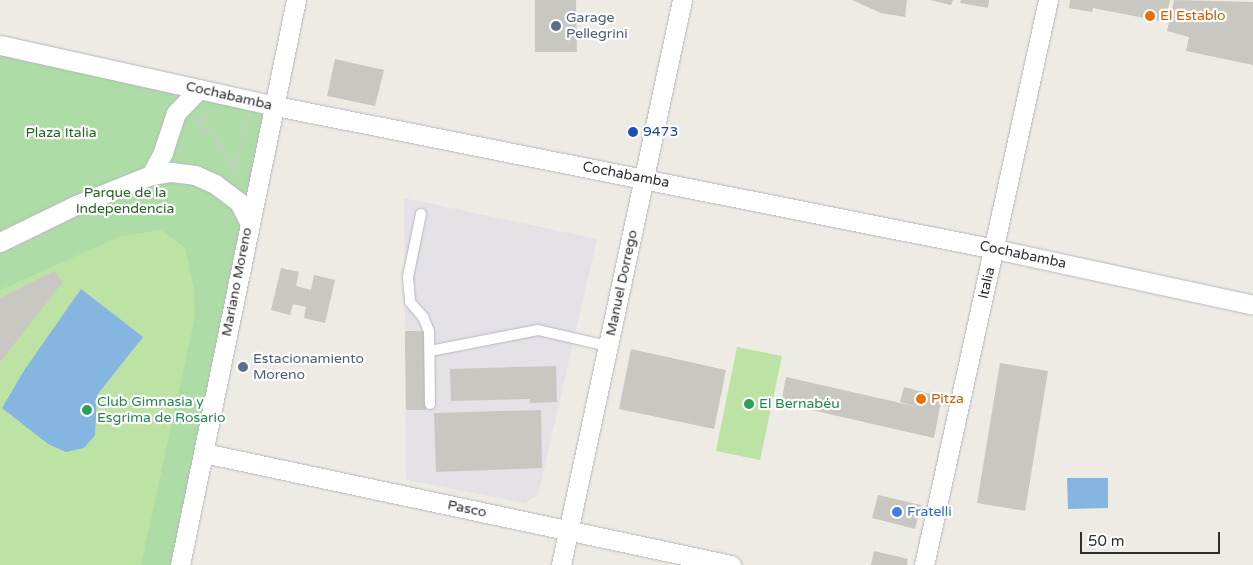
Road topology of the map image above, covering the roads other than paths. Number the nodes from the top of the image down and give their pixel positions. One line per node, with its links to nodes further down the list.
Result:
1 (296, 0): 6 (street, Mariano Moreno)
2 (682, 0): 8 (street, Manuel Dorrego)
3 (1048, 0): 12 (street, Italia)
4 (0, 45): 5 (street, Cochabamba)
5 (199, 89): 6 (street, Cochabamba); 7 (street)
6 (276, 106): 8 (street, Cochabamba); 10 (street, Mariano Moreno)
7 (151, 175): 10 (street); 11 (street)
8 (644, 178): 12 (street, Cochabamba); 14 (street, Manuel Dorrego)
9 (421, 214): 15 (lane)
10 (249, 222): 17 (street, Mariano Moreno)
11 (0, 242)
12 (995, 249): 13 (street, Cochabamba); 22 (street, Italia)
13 (1253, 304)
14 (608, 346): 15 (lane); 18 (street, Manuel Dorrego)
15 (430, 350): 16 (lane)
16 (430, 404)
17 (204, 453): 18 (street, Pasco); 19 (street, Mariano Moreno)
18 (569, 530): 20 (street, Manuel Dorrego); 21 (street, Pasco)
19 (180, 565)
20 (561, 565)
21 (731, 565)
22 (924, 565)

